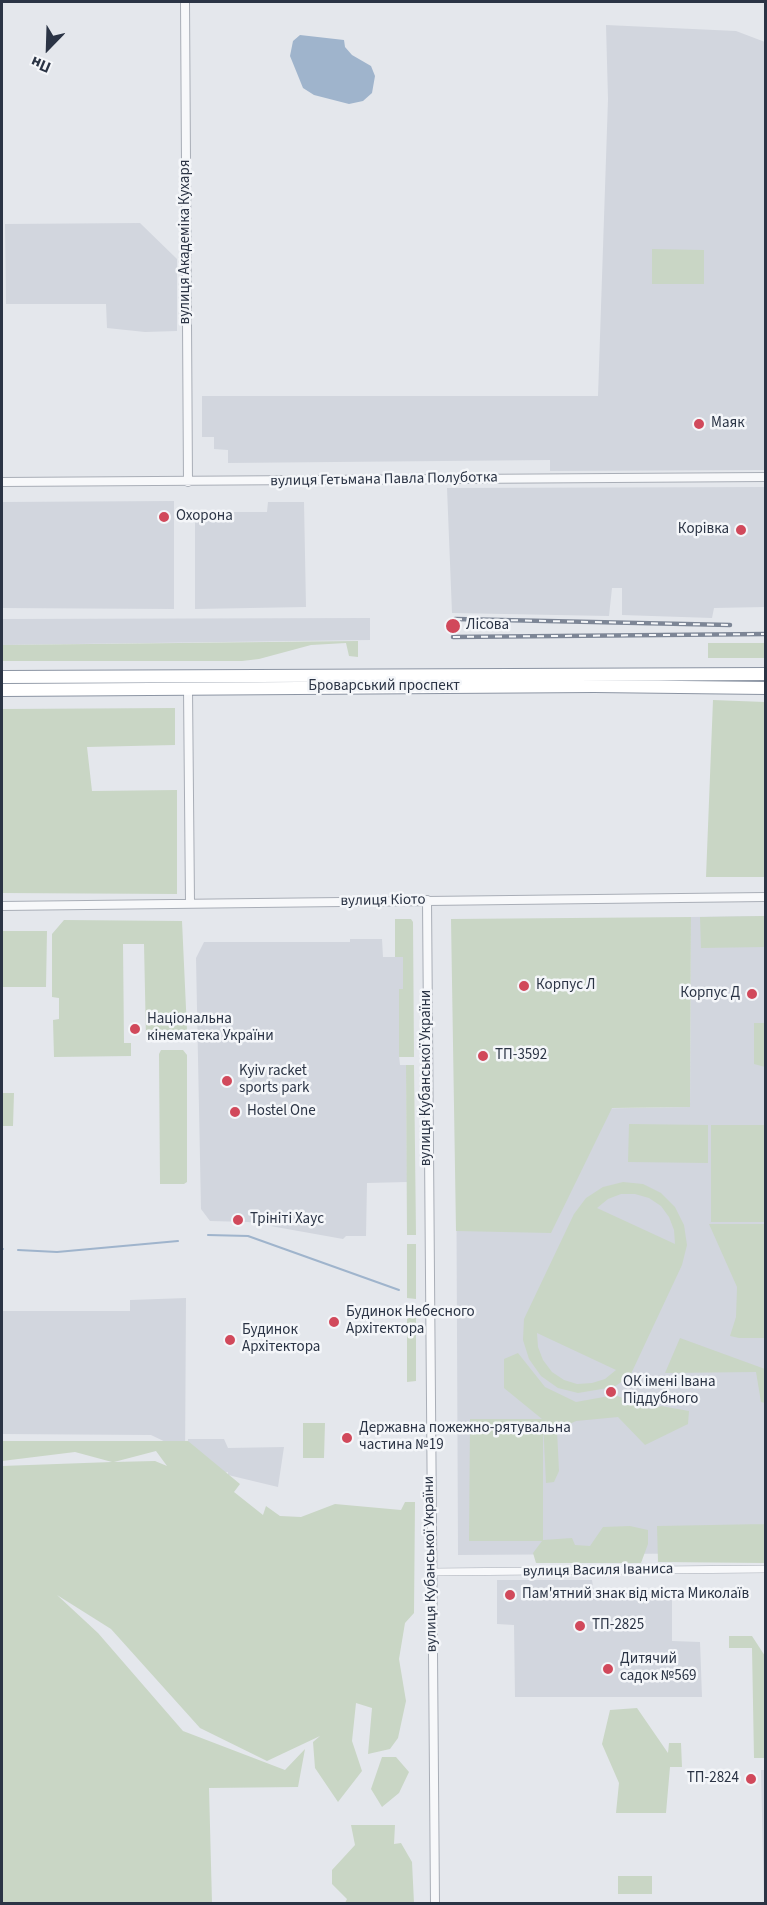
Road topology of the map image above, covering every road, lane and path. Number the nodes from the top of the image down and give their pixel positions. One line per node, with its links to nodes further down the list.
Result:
1 (185, 2): 3 (street, вулиця Академіка Кухаря)
2 (765, 477): 3 (street, вулиця Гетьмана Павла Полуботка)
3 (188, 482): 4 (street, вулиця Гетьмана Павла Полуботка)
4 (2, 483)
5 (765, 674): 6 (highway, Броварський проспект)
6 (2, 677)
7 (188, 688): 8 (highway, Броварський проспект); 9 (highway, Броварський проспект); 12 (street)
8 (765, 688)
9 (2, 690)
10 (765, 897): 11 (street, вулиця Кіото)
11 (427, 900): 12 (street, вулиця Кіото); 15 (street, вулиця Кубанської України)
12 (190, 903): 13 (street, вулиця Кіото)
13 (2, 906)
14 (765, 1569): 15 (street, вулиця Василя Іваниса)
15 (431, 1572): 16 (street, вулиця Кубанської України)
16 (435, 1904)

